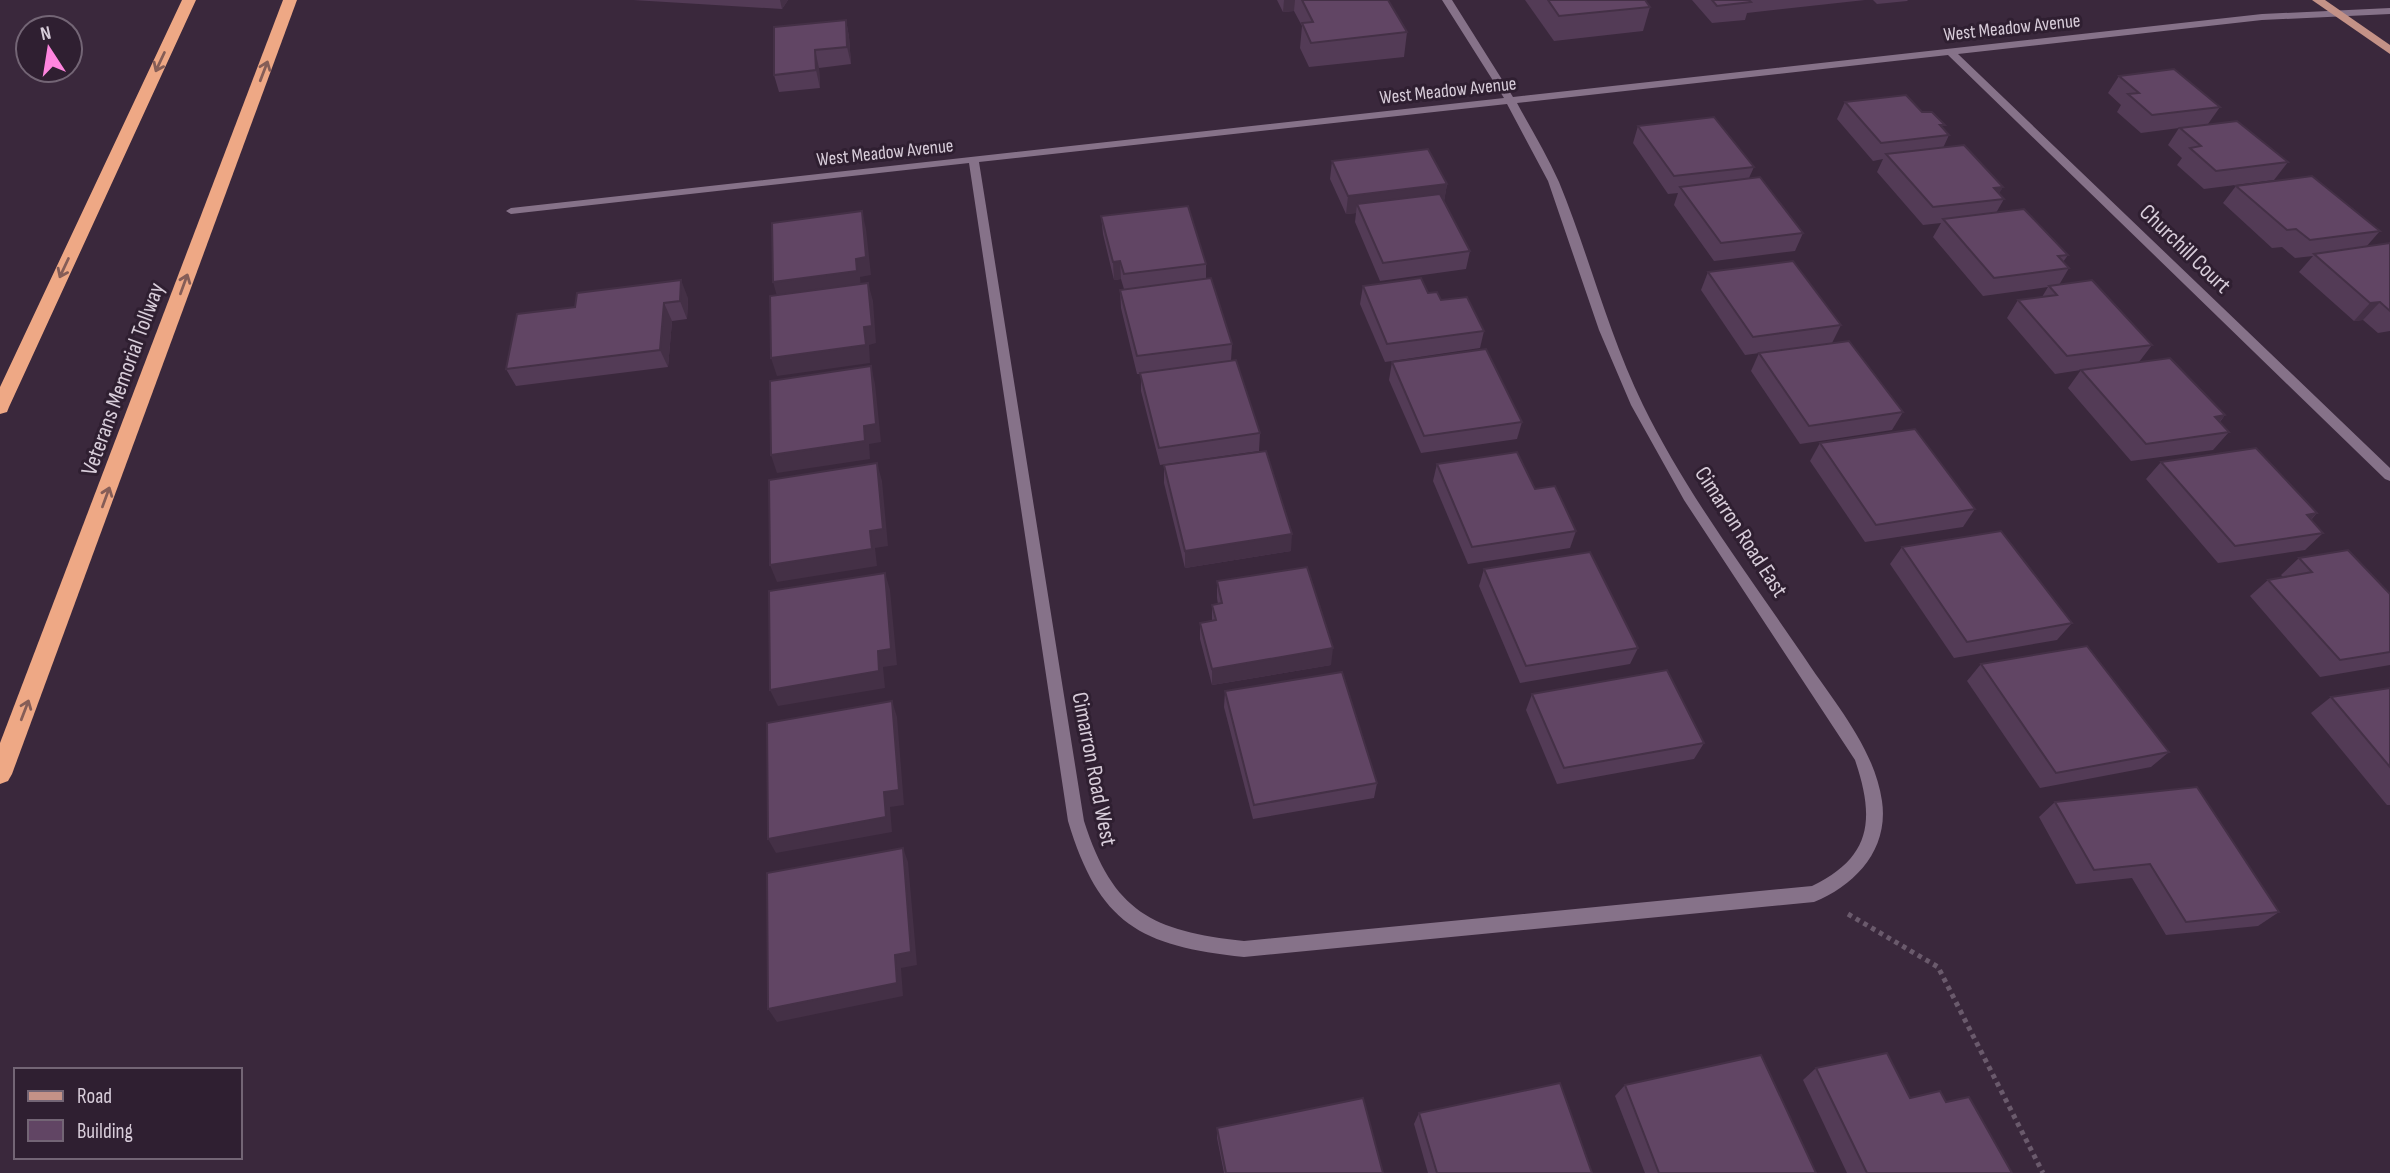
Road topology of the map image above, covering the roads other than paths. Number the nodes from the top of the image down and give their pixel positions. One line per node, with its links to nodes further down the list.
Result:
1 (189, 0): 12 (highway, one-way to 12)
2 (290, 0): 14 (highway, Veterans Memorial Tollway, one-way to 2)
3 (1447, 0): 9 (street, Cimarron Road East)
4 (2318, 0): 6 (main road)
5 (2390, 11): 6 (street, West Meadow Avenue)
6 (2337, 13): 7 (main road); 8 (street, West Meadow Avenue)
7 (2390, 50)
8 (1951, 52): 9 (street, West Meadow Avenue); 13 (street, Churchill Court)
9 (1511, 102): 10 (street, West Meadow Avenue); 15 (street, Cimarron Road East)
10 (974, 160): 11 (street, West Meadow Avenue); 15 (street, Cimarron Road West)
11 (511, 211)
12 (0, 407)
13 (2390, 476)
14 (0, 774)
15 (1625, 912)

